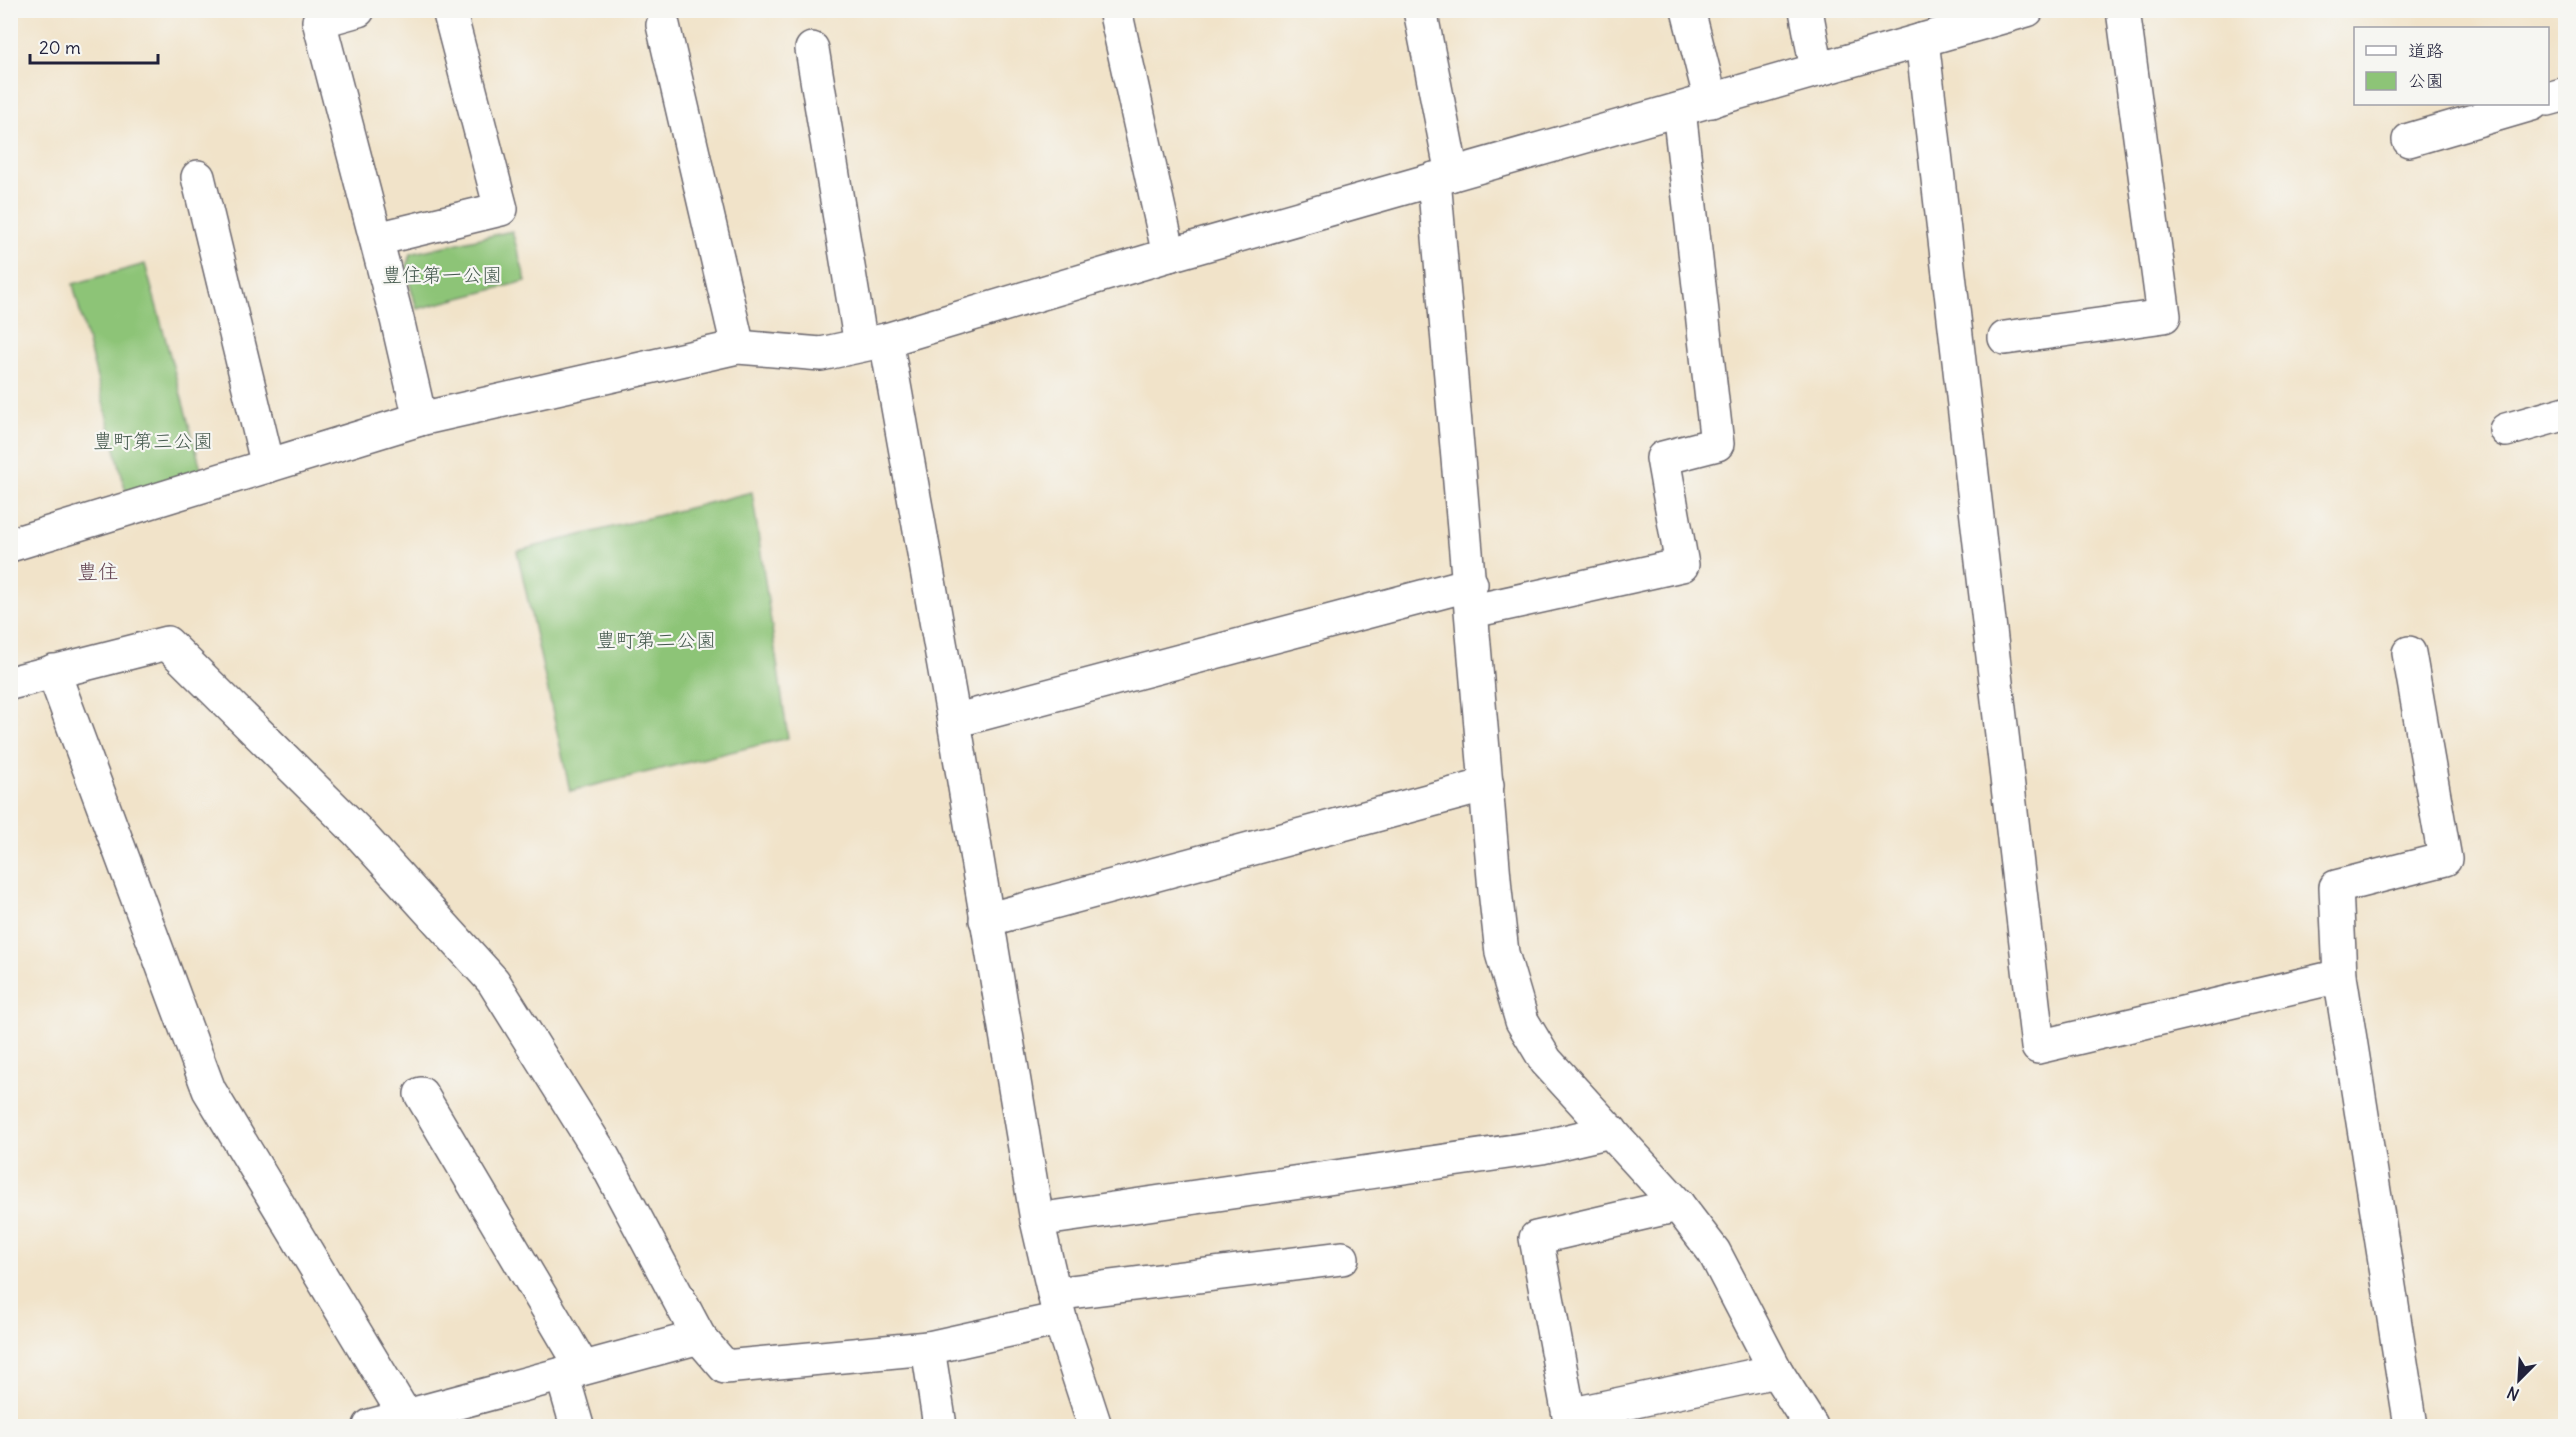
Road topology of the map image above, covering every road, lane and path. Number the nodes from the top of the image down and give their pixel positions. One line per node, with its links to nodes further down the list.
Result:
1 (358, 10): 21 (street)
2 (449, 10): 21 (street)
3 (1115, 10): 22 (street)
4 (1420, 10): 20 (street)
5 (1689, 10): 15 (street)
6 (1806, 10): 12 (street)
7 (2123, 10): 23 (street)
8 (2010, 13): 10 (street)
9 (663, 26): 25 (street)
10 (1922, 40): 12 (street); 38 (street)
11 (812, 49): 24 (street)
12 (1817, 70): 15 (street)
13 (2565, 93): 14 (street)
14 (2549, 98)
15 (1711, 101): 17 (street)
16 (2529, 105): 18 (street)
17 (1679, 110): 20 (street); 31 (street)
18 (2409, 140)
19 (198, 177): 29 (street)
20 (1443, 177): 22 (street); 31 (street)
21 (376, 239): 27 (street)
22 (1169, 255): 24 (street)
23 (2006, 338)
24 (874, 342): 25 (street); 35 (street)
25 (738, 347): 27 (street)
26 (2565, 413): 28 (street)
27 (420, 418): 29 (street)
28 (2506, 430)
29 (268, 466): 30 (street)
30 (10, 545)
31 (1472, 598): 35 (street); 36 (street)
32 (2409, 653): 38 (street)
33 (53, 671): 34 (street); 45 (street); 49 (street)
34 (10, 683)
35 (954, 721): 37 (street)
36 (1487, 785): 37 (street); 40 (street)
37 (986, 920): 42 (street)
38 (2340, 976): 56 (street)
39 (421, 1094): 47 (street)
40 (1611, 1131): 41 (street); 42 (street)
41 (1678, 1205): 48 (street); 50 (street)
42 (1037, 1220): 44 (street)
43 (1342, 1258): 44 (street)
44 (1057, 1306): 46 (street); 54 (street)
45 (699, 1337): 46 (street); 47 (street)
46 (928, 1348): 53 (street)
47 (573, 1371): 49 (street); 52 (street)
48 (1776, 1371): 50 (street); 55 (street)
49 (406, 1417): 51 (street)
50 (1570, 1421)
51 (370, 1426)
52 (576, 1426)
53 (940, 1426)
54 (1095, 1426)
55 (1811, 1426)
56 (2411, 1426)

